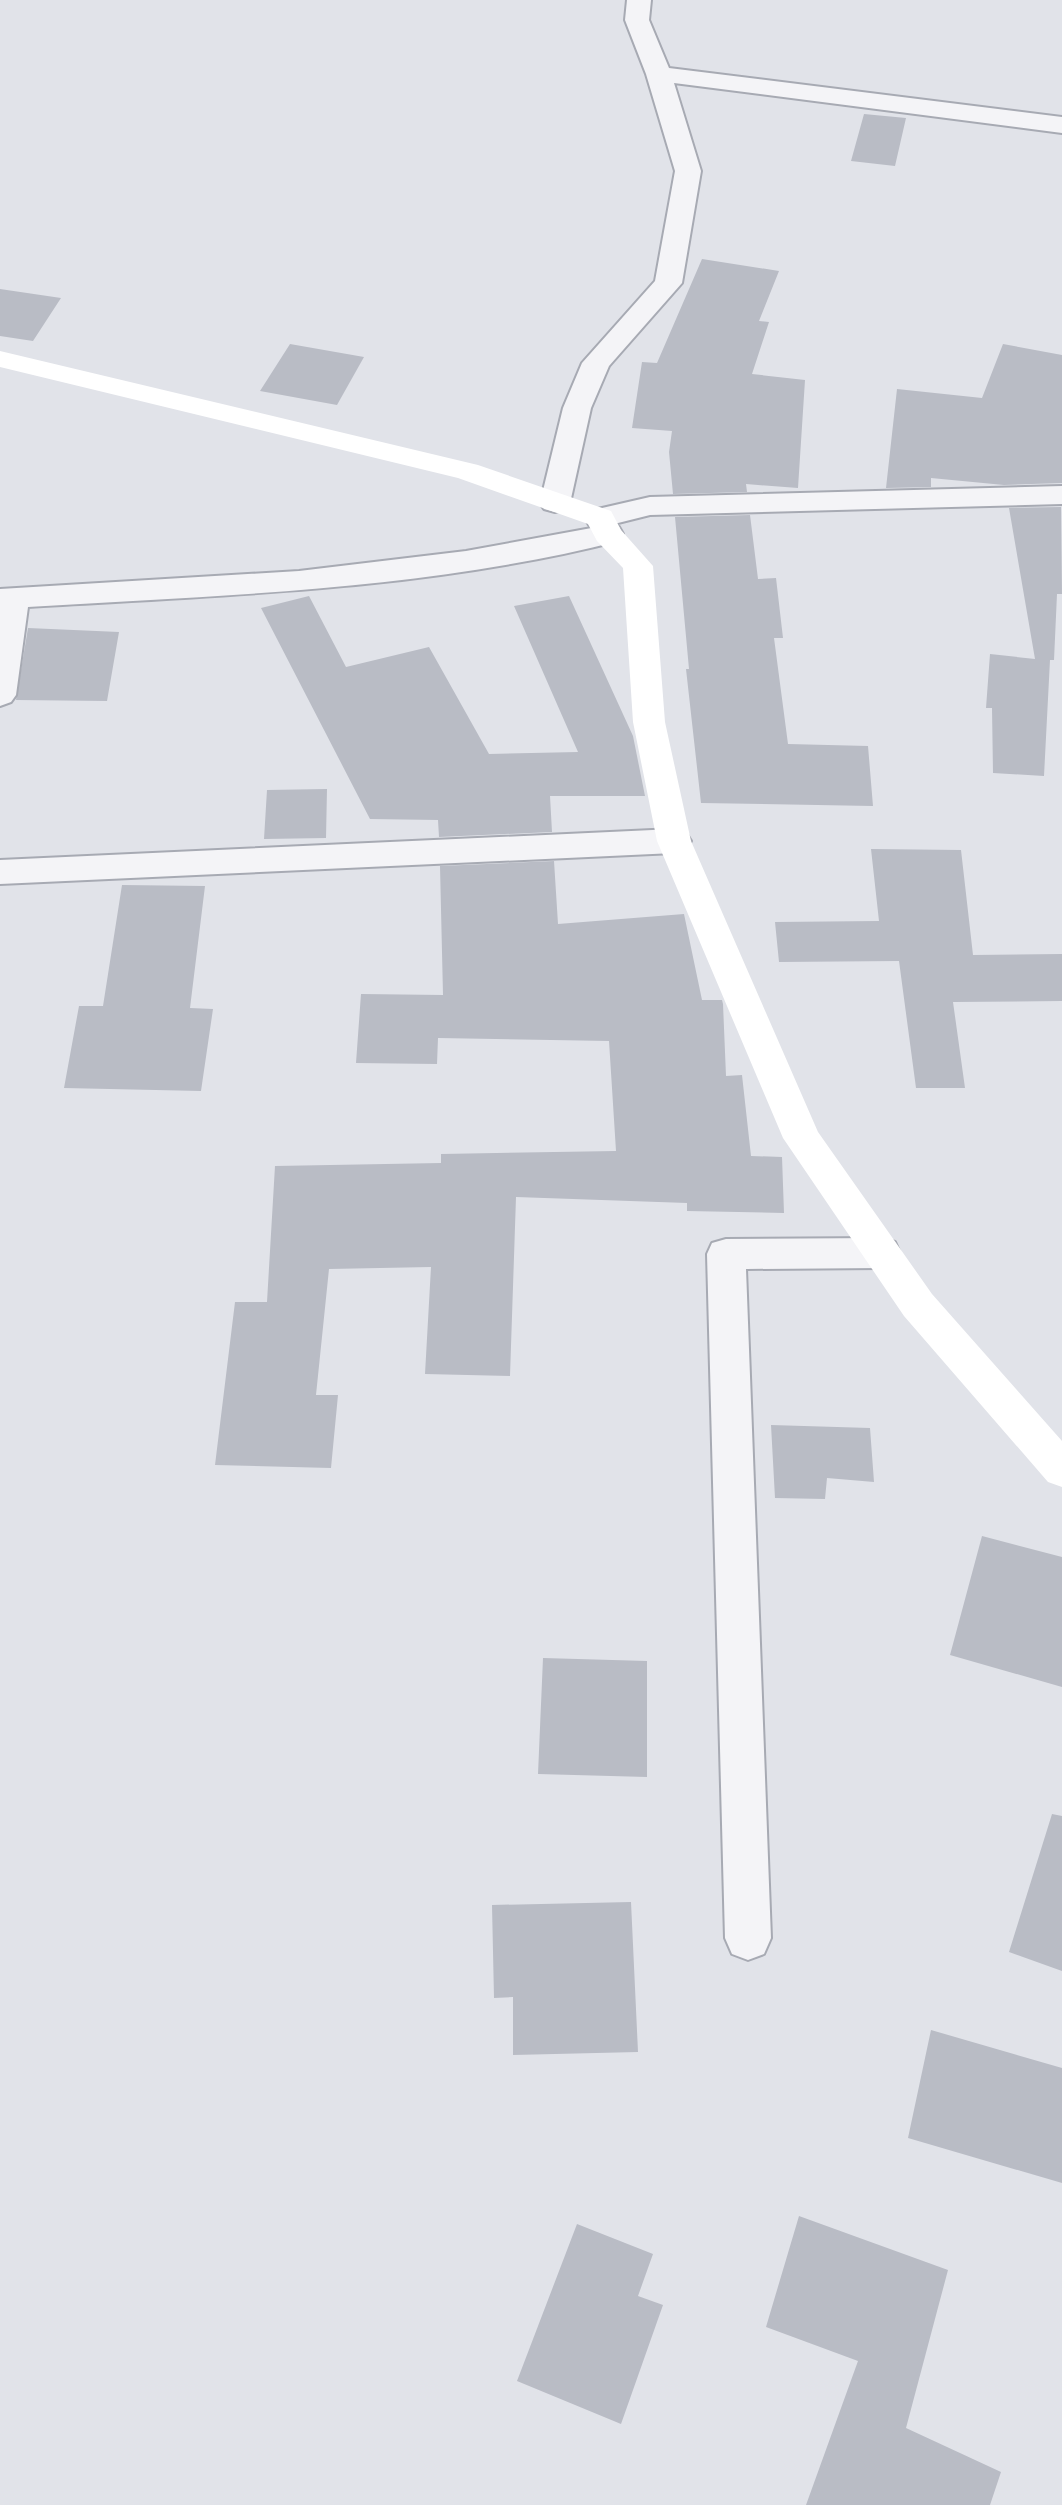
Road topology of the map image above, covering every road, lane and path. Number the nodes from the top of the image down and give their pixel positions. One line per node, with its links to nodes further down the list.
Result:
1 (639, 0): 2 (street)
2 (659, 75): 3 (street); 6 (street)
3 (1062, 125)
4 (0, 359): 6 (street)
5 (1062, 495): 7 (street)
6 (555, 503): 7 (street)
7 (604, 526): 8 (street); 10 (street)
8 (7, 599): 9 (street)
9 (0, 695)
10 (674, 841): 11 (street); 12 (street)
11 (0, 872)
12 (881, 1253): 13 (street); 14 (street)
13 (1062, 1470)
14 (748, 1938)

